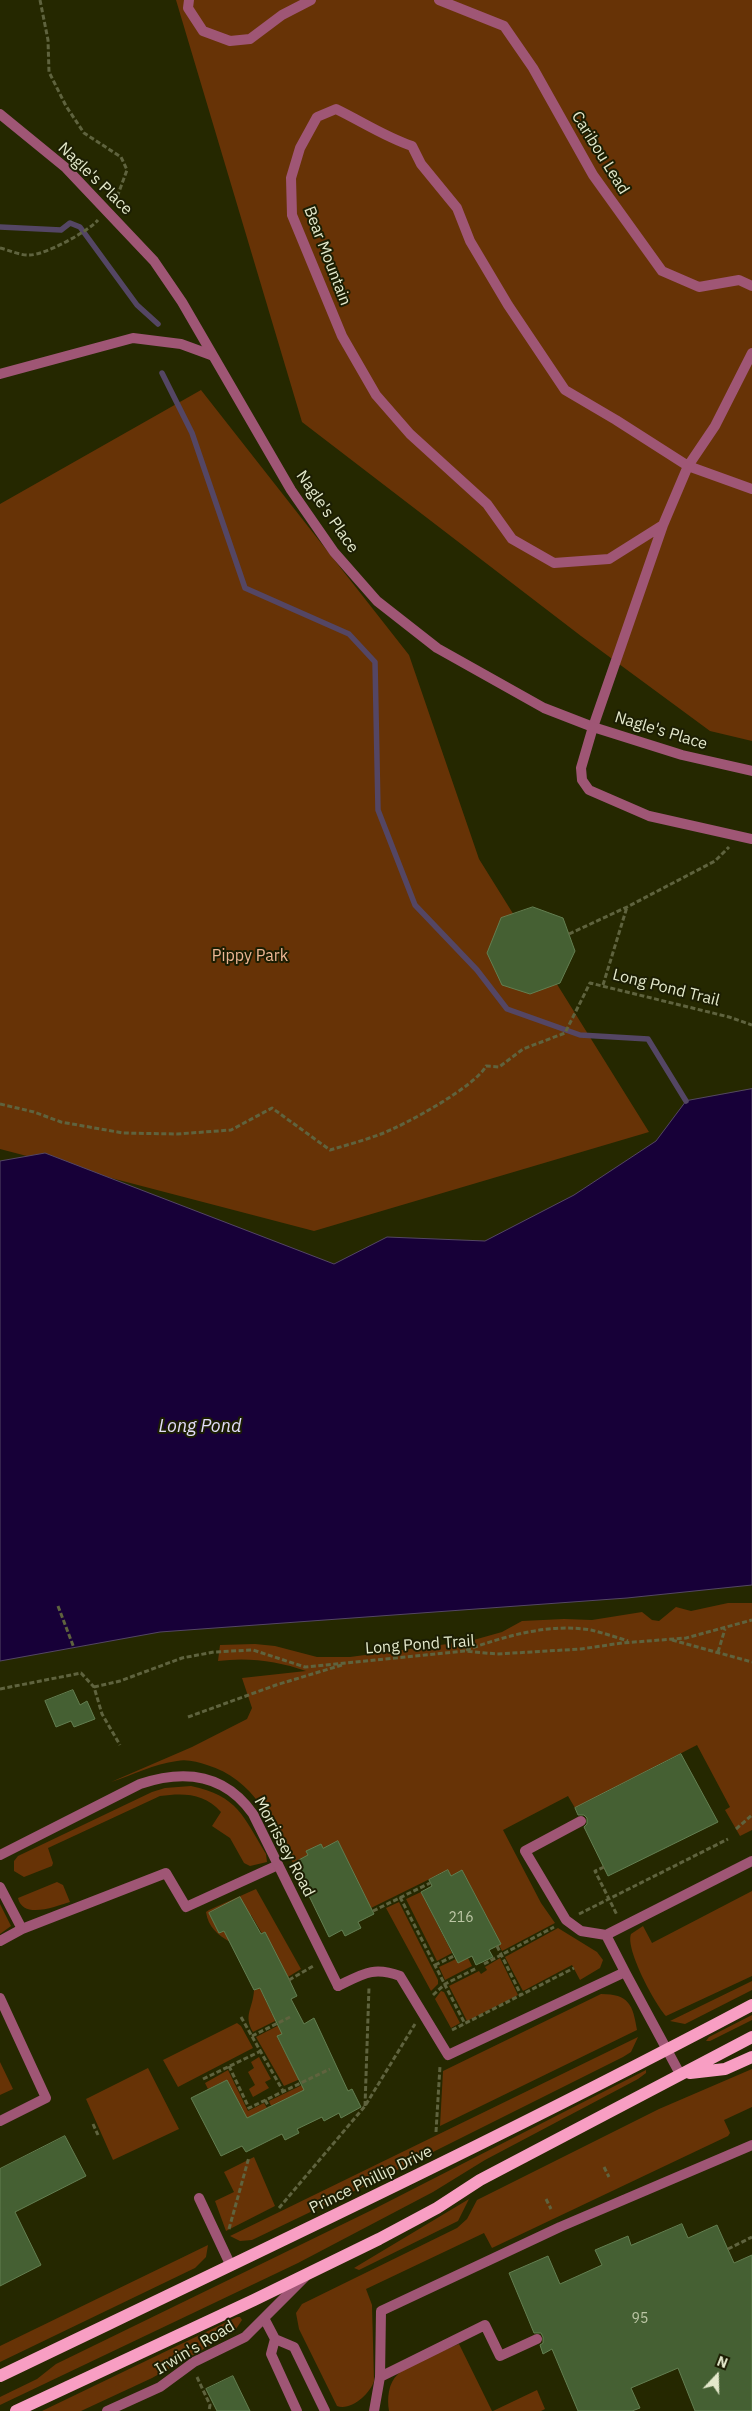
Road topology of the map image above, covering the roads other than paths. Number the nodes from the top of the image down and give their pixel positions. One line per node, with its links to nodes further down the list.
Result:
1 (188, 0): 2 (street)
2 (311, 0)
3 (439, 0): 5 (street, Caribou Lead)
4 (0, 114): 7 (street, Nagle's Place)
5 (752, 286)
6 (752, 353): 9 (street)
7 (211, 355): 8 (street); 12 (street, Nagle's Place)
8 (0, 374)
9 (688, 466): 10 (street, Bear Mountain); 11 (street); 11 (street, Bear Mountain)
10 (752, 489)
11 (662, 525): 12 (street)
12 (593, 726): 13 (street, Nagle's Place); 14 (street)
13 (752, 771)
14 (752, 839)
15 (581, 1821): 21 (street)
16 (0, 1855): 18 (street, Morrissey Road)
17 (752, 1861): 21 (street)
18 (278, 1865): 20 (street); 23 (street, Morrissey Road)
19 (0, 1887): 20 (street)
20 (22, 1929): 22 (street)
21 (606, 1935): 23 (street)
22 (0, 1941)
23 (625, 1972): 27 (street)
24 (0, 1998): 30 (street)
25 (752, 2005): 27 (main road, Prince Phillip Drive)
26 (752, 2037): 29 (main road)
27 (666, 2050): 29 (street); 33 (main road, Prince Phillip Drive)
28 (752, 2057): 29 (main road)
29 (680, 2074): 34 (main road)
30 (0, 2121)
31 (752, 2145): 39 (street)
32 (199, 2198): 33 (street)
33 (230, 2264): 38 (main road, Prince Phillip Drive)
34 (309, 2273): 35 (street, Irwin's Road); 40 (main road)
35 (264, 2318): 36 (street); 41 (street, Irwin's Road)
36 (275, 2339): 42 (street); 43 (street)
37 (537, 2339): 39 (street)
38 (0, 2376)
39 (380, 2377): 44 (street)
40 (16, 2411)
41 (107, 2411)
42 (297, 2411)
43 (325, 2411)
44 (374, 2411)

